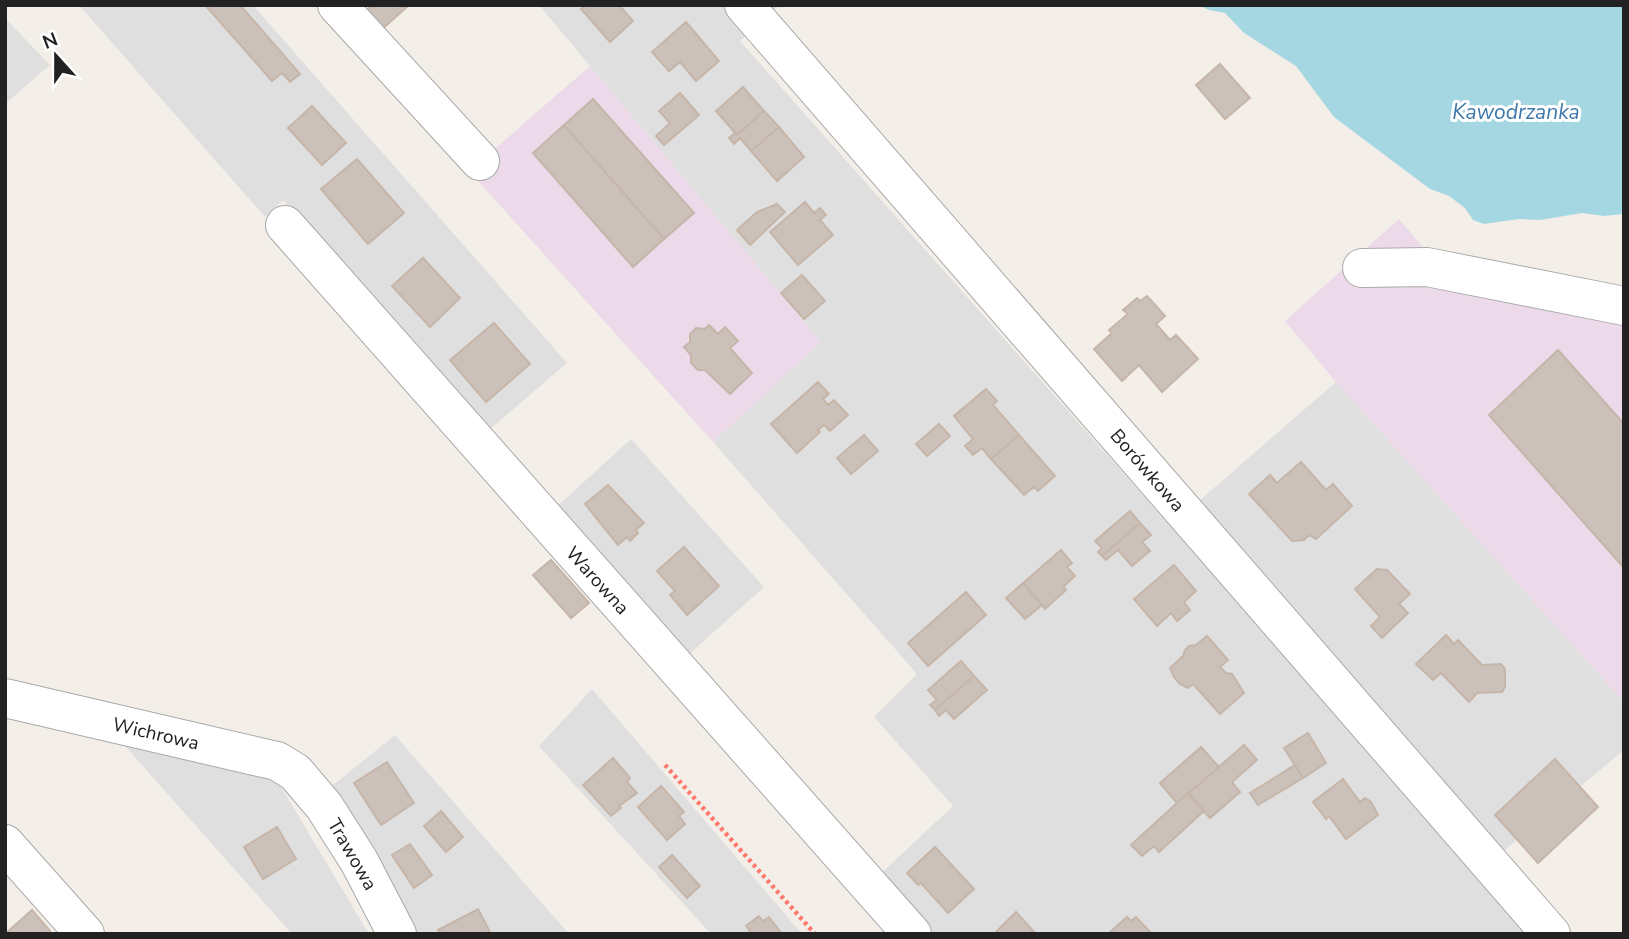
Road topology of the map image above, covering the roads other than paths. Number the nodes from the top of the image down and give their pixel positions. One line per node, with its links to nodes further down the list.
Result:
1 (337, 5): 3 (street)
2 (744, 5): 13 (street, Borówkowa)
3 (480, 161)
4 (285, 225): 12 (street, Warowna)
5 (1362, 268): 6 (street)
6 (1624, 306)
7 (5, 698): 8 (street, Wichrowa)
8 (301, 779): 11 (street, Trawowa)
9 (5, 844): 10 (street)
10 (85, 934)
11 (397, 934)
12 (912, 934)
13 (1551, 934)

